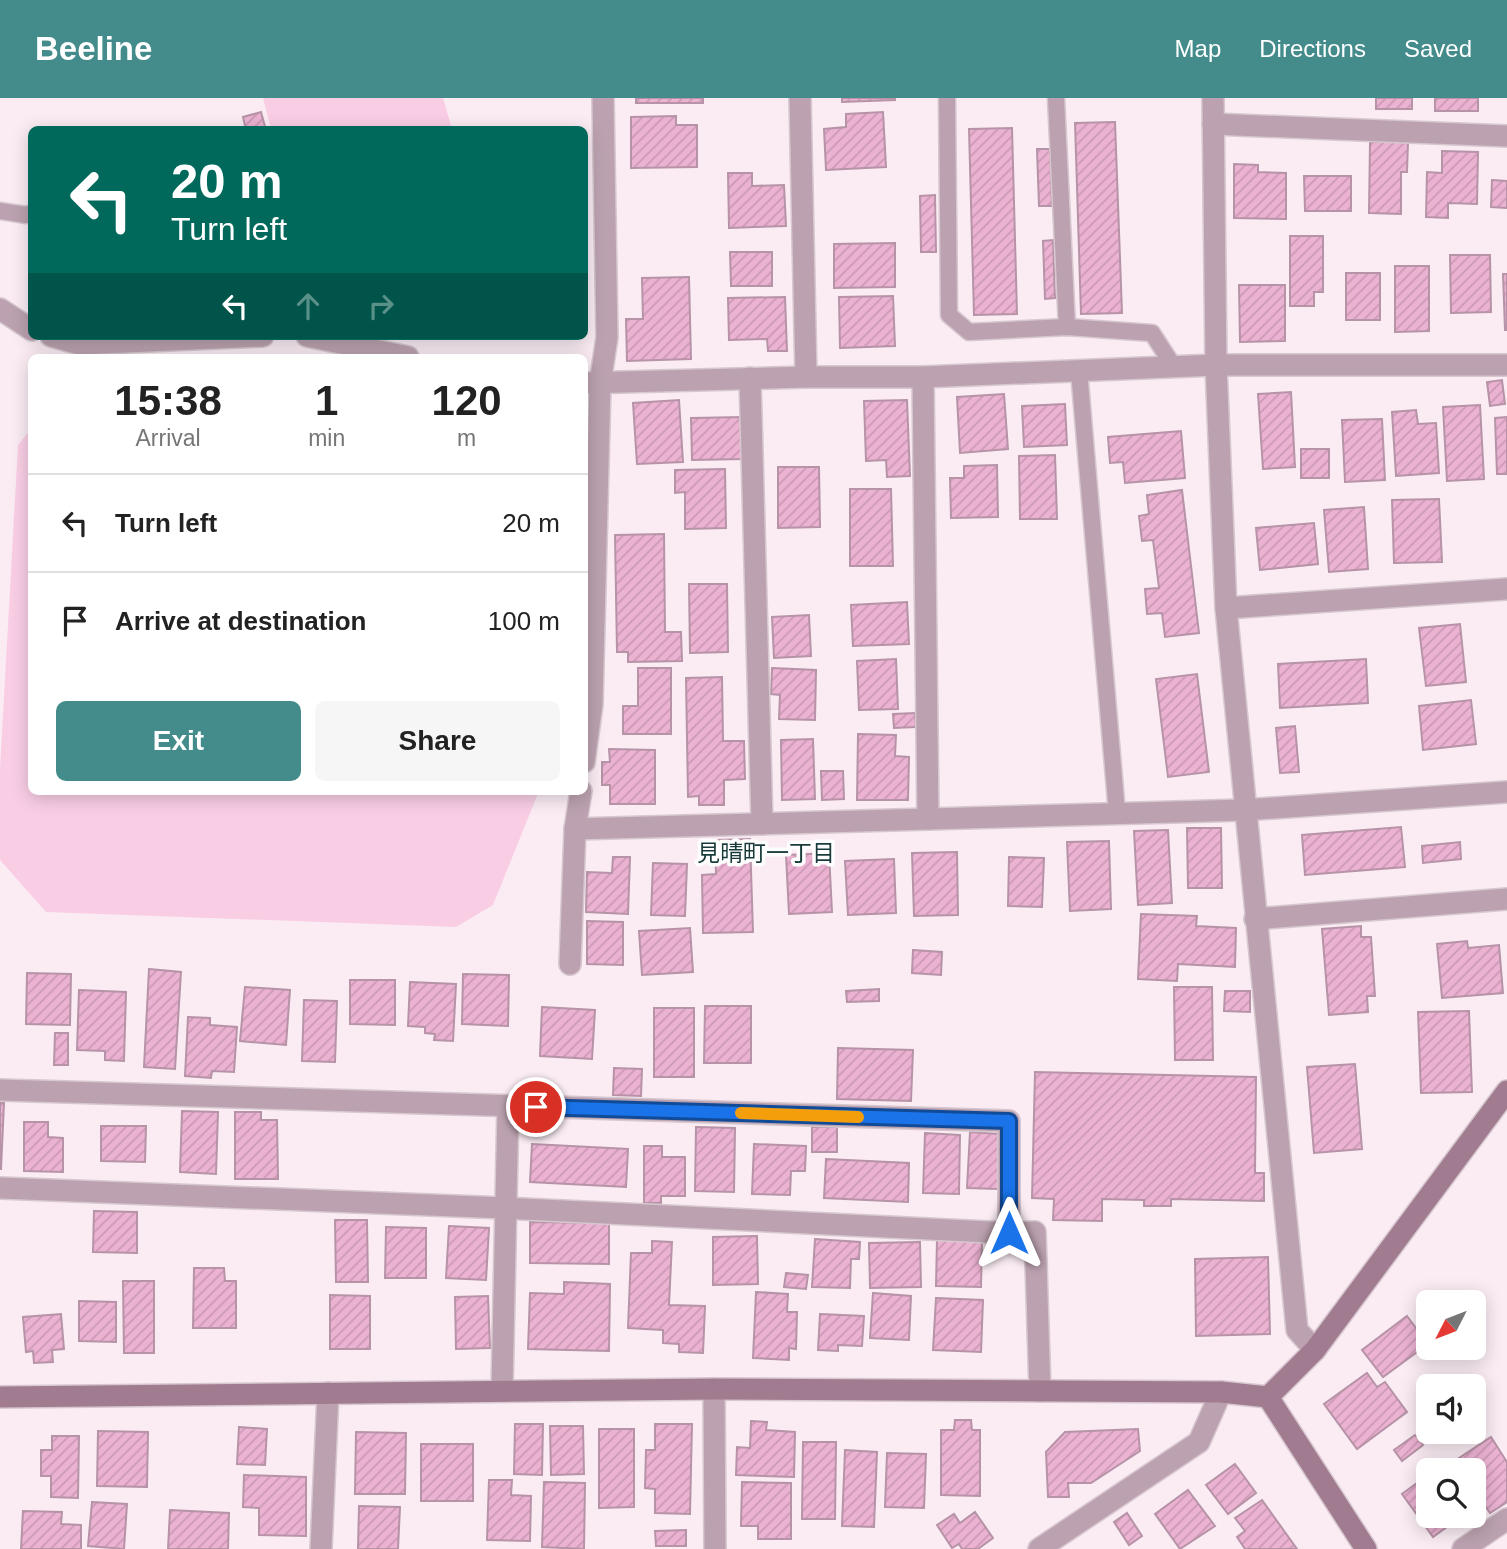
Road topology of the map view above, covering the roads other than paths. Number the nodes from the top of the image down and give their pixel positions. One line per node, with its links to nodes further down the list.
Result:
1 (603, 98): 24 (street)
2 (800, 98): 21 (street)
3 (947, 98): 12 (lane)
4 (1056, 98): 12 (lane)
5 (1213, 98): 6 (street)
6 (1213, 124): 7 (street); 17 (street)
7 (1507, 136)
8 (0, 211): 9 (lane)
9 (28, 214)
10 (0, 309): 11 (street)
11 (28, 327)
12 (1067, 327): 19 (lane)
13 (65, 340): 14 (street)
14 (171, 340)
15 (326, 340): 16 (street)
16 (394, 354)
17 (1216, 365): 18 (street); 19 (street); 26 (street)
18 (1507, 365)
19 (1174, 367): 20 (street)
20 (1079, 371): 22 (street); 31 (lane)
21 (806, 377): 22 (street); 23 (street)
22 (923, 377): 32 (street)
23 (750, 378): 24 (street); 33 (street)
24 (592, 384): 27 (street)
25 (1507, 589): 26 (street)
26 (1226, 608): 30 (street)
27 (588, 733)
28 (1507, 792): 30 (street)
29 (579, 795): 34 (street)
30 (1244, 810): 31 (street); 36 (street)
31 (1117, 813): 32 (street)
32 (928, 819): 33 (street)
33 (762, 824): 34 (street)
34 (575, 829): 37 (street)
35 (1507, 899): 36 (street)
36 (1255, 919): 44 (street)
37 (570, 964)
38 (0, 1090): 40 (street)
39 (1507, 1091): 44 (street)
40 (508, 1106): 42 (street); 43 (street)
41 (0, 1188): 42 (street)
42 (505, 1208): 43 (street); 46 (street)
43 (1009, 1233): 47 (street)
44 (1315, 1350): 51 (street)
45 (714, 1389): 46 (street); 47 (street); 54 (street)
46 (502, 1391): 49 (street)
47 (1040, 1391): 48 (street)
48 (1221, 1392): 51 (street); 55 (street)
49 (328, 1393): 50 (street); 53 (street)
50 (0, 1397)
51 (1268, 1397): 56 (street)
52 (1507, 1519): 57 (street)
53 (321, 1549)
54 (715, 1549)
55 (1039, 1549)
56 (1366, 1549)
57 (1463, 1549)

